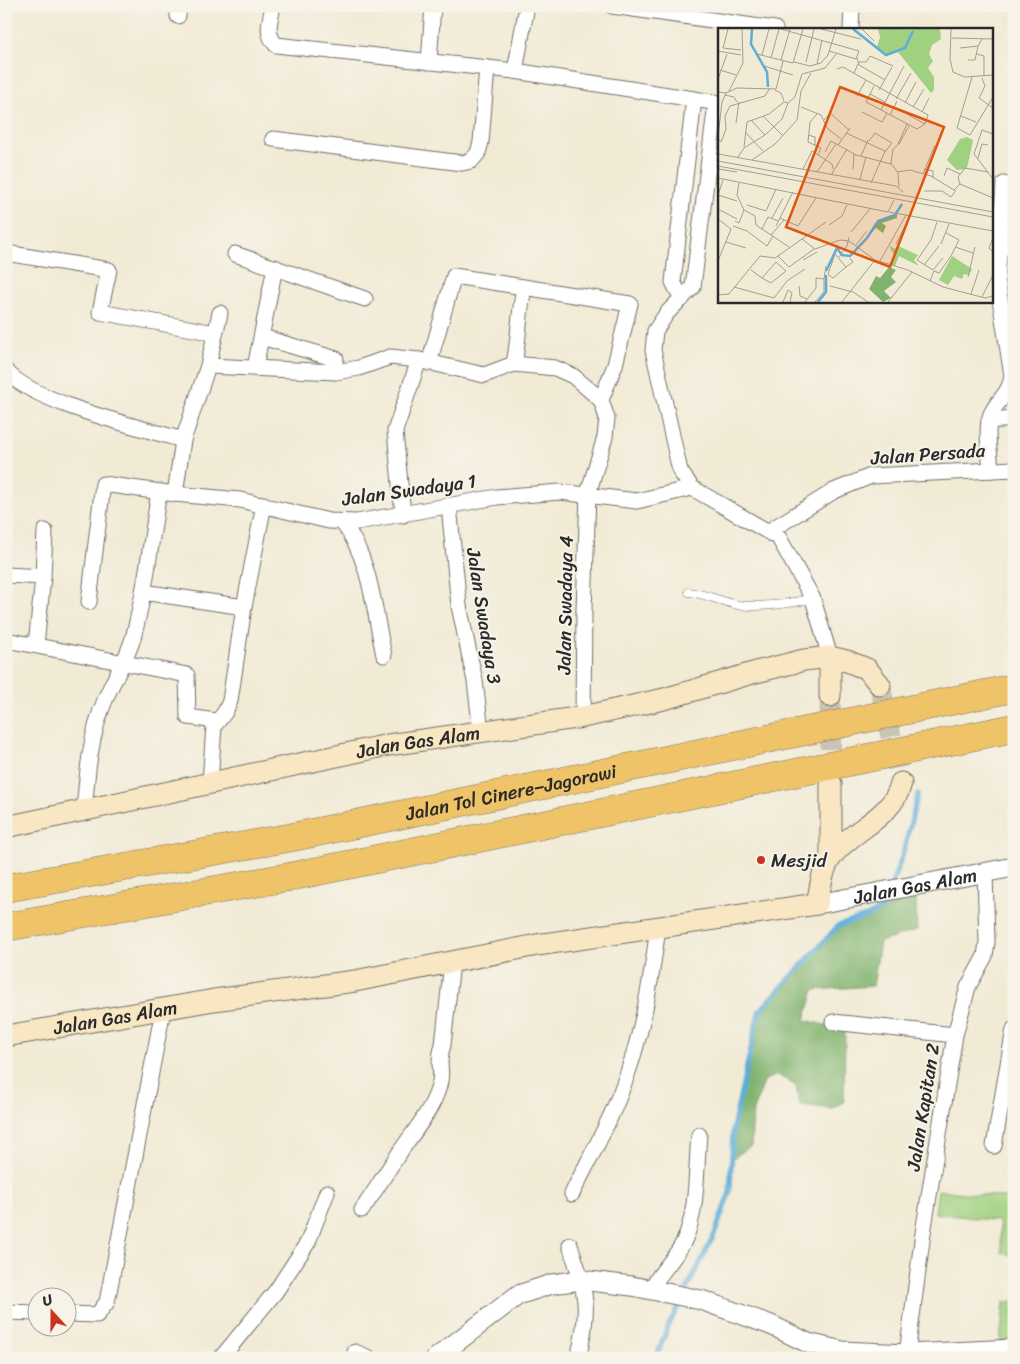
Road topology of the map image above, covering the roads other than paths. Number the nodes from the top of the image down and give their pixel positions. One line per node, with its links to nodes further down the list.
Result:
1 (273, 6): 9 (street)
2 (433, 6): 9 (street)
3 (527, 6): 11 (street)
4 (612, 6): 6 (street)
5 (852, 6): 8 (street)
6 (652, 9): 7 (street)
7 (769, 28)
8 (851, 28)
9 (429, 62): 10 (street)
10 (486, 68): 11 (street); 14 (street)
11 (515, 71): 12 (street)
12 (694, 99): 13 (street); 22 (street)
13 (718, 103): 22 (street)
14 (273, 139)
15 (1004, 184): 16 (street)
16 (1006, 247): 34 (street)
17 (6, 252): 24 (street)
18 (235, 254): 19 (street)
19 (275, 267): 21 (street); 25 (street)
20 (524, 287): 27 (street); 28 (street); 32 (street)
21 (365, 299)
22 (682, 299): 38 (street)
23 (220, 313): 24 (street)
24 (215, 333): 29 (street)
25 (262, 337): 26 (street); 30 (street)
26 (336, 359)
27 (424, 361): 28 (street); 30 (street); 44 (street)
28 (514, 364): 32 (street)
29 (208, 366): 30 (street); 35 (street)
30 (255, 368)
31 (6, 371): 35 (street)
32 (601, 400): 41 (street, Jalan Swadaya 4)
33 (1014, 419): 34 (street)
34 (989, 421): 36 (street)
35 (183, 440): 40 (street)
36 (991, 470): 37 (street, Jalan Persada); 47 (street, Jalan Persada)
37 (1014, 470)
38 (692, 488): 41 (street, Jalan Swadaya 1); 47 (street)
39 (159, 492): 40 (street, Jalan Swadaya 1); 50 (street); 53 (street, Jalan Swadaya 1)
40 (175, 494): 42 (street, Jalan Swadaya 1)
41 (588, 494): 43 (street, Jalan Swadaya 1); 63 (street, Jalan Swadaya 4)
42 (264, 504): 45 (street, Jalan Swadaya 1); 54 (street)
43 (449, 506): 44 (street, Jalan Swadaya 1); 66 (street, Jalan Swadaya 3)
44 (403, 515): 45 (street, Jalan Swadaya 1)
45 (342, 522): 57 (street)
46 (45, 531): 49 (street)
47 (768, 531): 52 (street)
48 (6, 574): 49 (street)
49 (43, 577): 56 (street)
50 (143, 592): 54 (street); 59 (street)
51 (689, 592): 52 (lane)
52 (813, 598): 58 (street)
53 (89, 602)
54 (244, 607): 64 (street)
55 (6, 640): 56 (street)
56 (36, 645): 59 (street)
57 (384, 655)
58 (830, 657): 60 (main road, Jalan Gas Alam); 62 (main road); 63 (main road, Jalan Gas Alam)
59 (124, 662): 64 (street); 70 (street)
60 (880, 685)
61 (1014, 688): 75 (highway, Jalan Tol Cinere–Jagorawi)
62 (830, 696)
63 (583, 718): 66 (main road, Jalan Gas Alam)
64 (216, 721): 68 (street)
65 (1014, 728): 78 (highway, Jalan Tol Cinere–Jagorawi)
66 (481, 732): 68 (main road, Jalan Gas Alam)
67 (901, 783): 72 (main road)
68 (210, 784): 70 (main road, Jalan Gas Alam)
69 (832, 784): 72 (main road)
70 (84, 812): 71 (main road, Jalan Gas Alam)
71 (6, 827)
72 (831, 857): 76 (main road)
73 (1014, 867): 74 (street, Jalan Gas Alam)
74 (985, 872): 76 (street, Jalan Gas Alam); 83 (street, Jalan Kapitan 2)
75 (6, 888)
76 (817, 904): 77 (main road, Jalan Gas Alam)
77 (658, 927): 79 (main road, Jalan Gas Alam); 89 (street)
78 (6, 928)
79 (452, 962): 80 (main road, Jalan Gas Alam); 90 (street)
80 (163, 1010): 84 (main road, Jalan Gas Alam); 96 (street)
81 (833, 1022): 83 (street)
82 (1014, 1029): 85 (street)
83 (955, 1035): 100 (street, Jalan Kapitan 2)
84 (6, 1036)
85 (1007, 1109): 87 (street)
86 (699, 1135): 93 (street)
87 (994, 1146)
88 (327, 1192): 102 (street)
89 (572, 1194)
90 (362, 1210)
91 (570, 1245): 92 (street)
92 (582, 1280): 93 (street); 104 (street); 105 (street)
93 (651, 1289): 101 (street)
94 (6, 1312): 95 (street)
95 (28, 1313)
96 (78, 1314)
97 (1014, 1349): 98 (street)
98 (984, 1351): 100 (street); 106 (street)
99 (354, 1352): 103 (street)
100 (907, 1354): 101 (street)
101 (865, 1356)
102 (221, 1358)
103 (369, 1358)
104 (436, 1358)
105 (578, 1358)
106 (1003, 1358)

